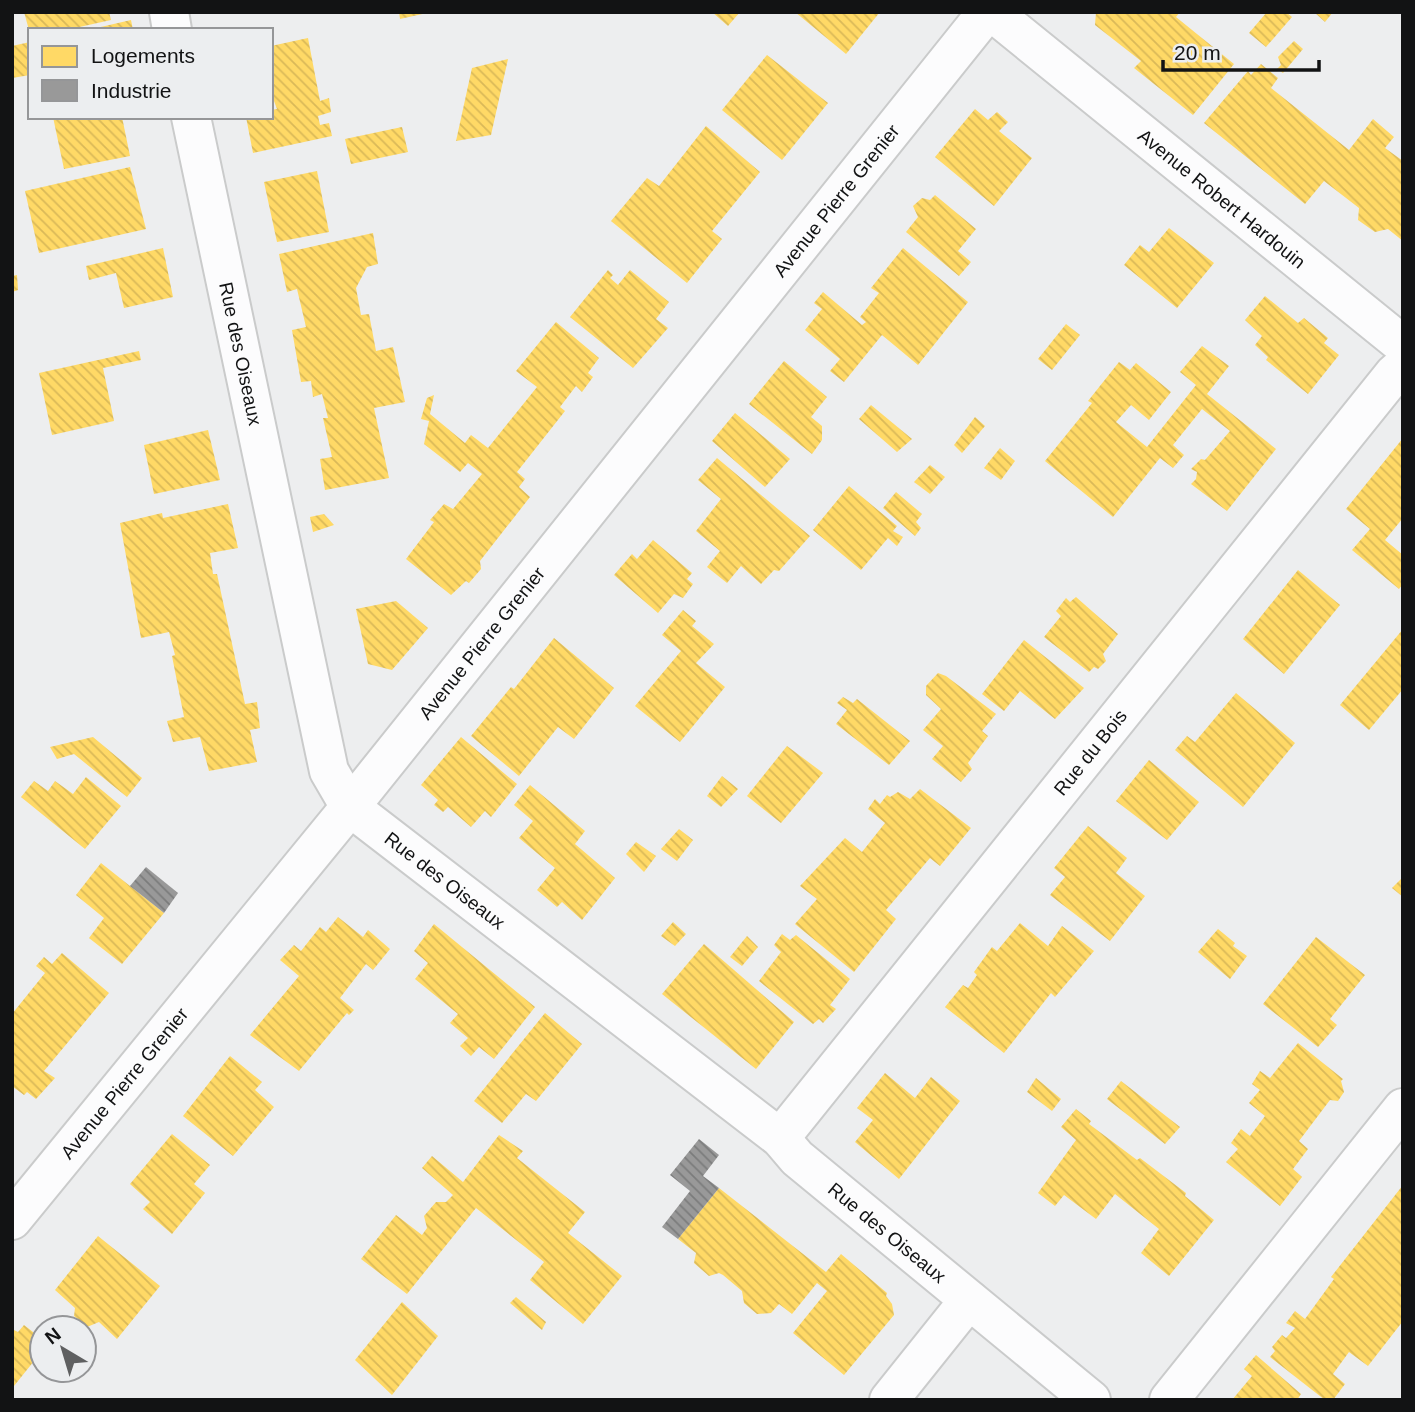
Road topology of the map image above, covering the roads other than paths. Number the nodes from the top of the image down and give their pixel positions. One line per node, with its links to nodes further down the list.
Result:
1 (989, 12): 3 (street, Avenue Robert Hardouin); 5 (street, Avenue Pierre Grenier)
2 (191, 119): 5 (street, Rue des Oiseaux)
3 (1403, 345)
4 (1403, 366): 7 (street, Rue du Bois)
5 (349, 807): 7 (street, Rue des Oiseaux); 8 (street, Avenue Pierre Grenier)
6 (1403, 1108): 12 (street)
7 (780, 1138): 9 (street, Rue des Oiseaux)
8 (12, 1220)
9 (969, 1300): 10 (street); 11 (street, Rue des Oiseaux)
10 (890, 1400)
11 (1091, 1400)
12 (1169, 1400)

